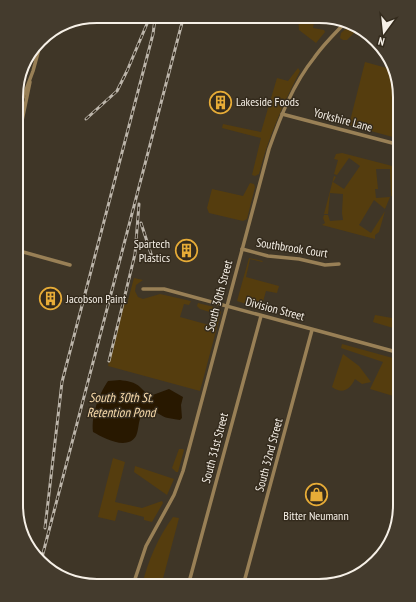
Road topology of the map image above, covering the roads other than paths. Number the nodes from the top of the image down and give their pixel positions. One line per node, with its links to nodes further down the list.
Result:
1 (341, 27): 5 (street, South 30th Street)
2 (38, 52): 3 (street)
3 (33, 71): 4 (street); 6 (street)
4 (23, 98)
5 (282, 114): 7 (street, Yorkshire Lane); 8 (street, South 30th Street)
6 (23, 117)
7 (393, 143)
8 (242, 250): 11 (street, Southbrook Court); 13 (street, South 30th Street)
9 (23, 252): 10 (street)
10 (70, 264)
11 (339, 264)
12 (143, 289): 13 (street, Division Street)
13 (227, 307): 14 (street, Division Street); 17 (street, South 30th Street)
14 (261, 316): 15 (street, Division Street); 18 (street, South 31st Street)
15 (312, 330): 16 (street, Division Street); 19 (street, South 32nd Street)
16 (393, 351)
17 (135, 579)
18 (190, 579)
19 (245, 579)

